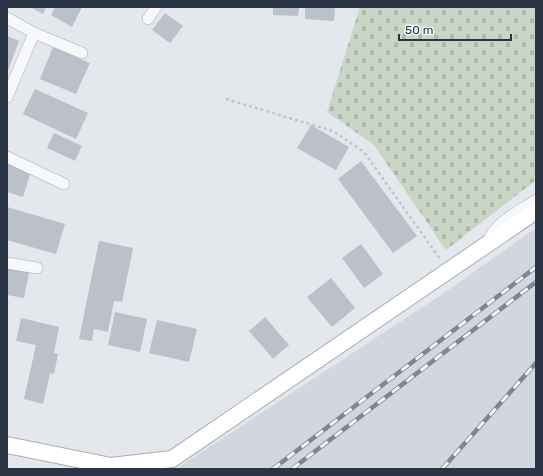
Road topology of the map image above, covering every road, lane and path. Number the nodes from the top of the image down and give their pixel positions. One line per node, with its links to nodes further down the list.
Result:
1 (156, 7): 3 (street)
2 (7, 18): 4 (street)
3 (148, 19)
4 (34, 33): 5 (street); 6 (street)
5 (82, 53)
6 (7, 97)
7 (226, 99): 15 (path)
8 (7, 157): 9 (street)
9 (64, 184)
10 (536, 200): 12 (street)
11 (536, 211): 12 (main road)
12 (486, 245): 15 (main road)
13 (7, 263): 14 (street)
14 (36, 268)
15 (448, 270): 16 (main road)
16 (7, 445)

